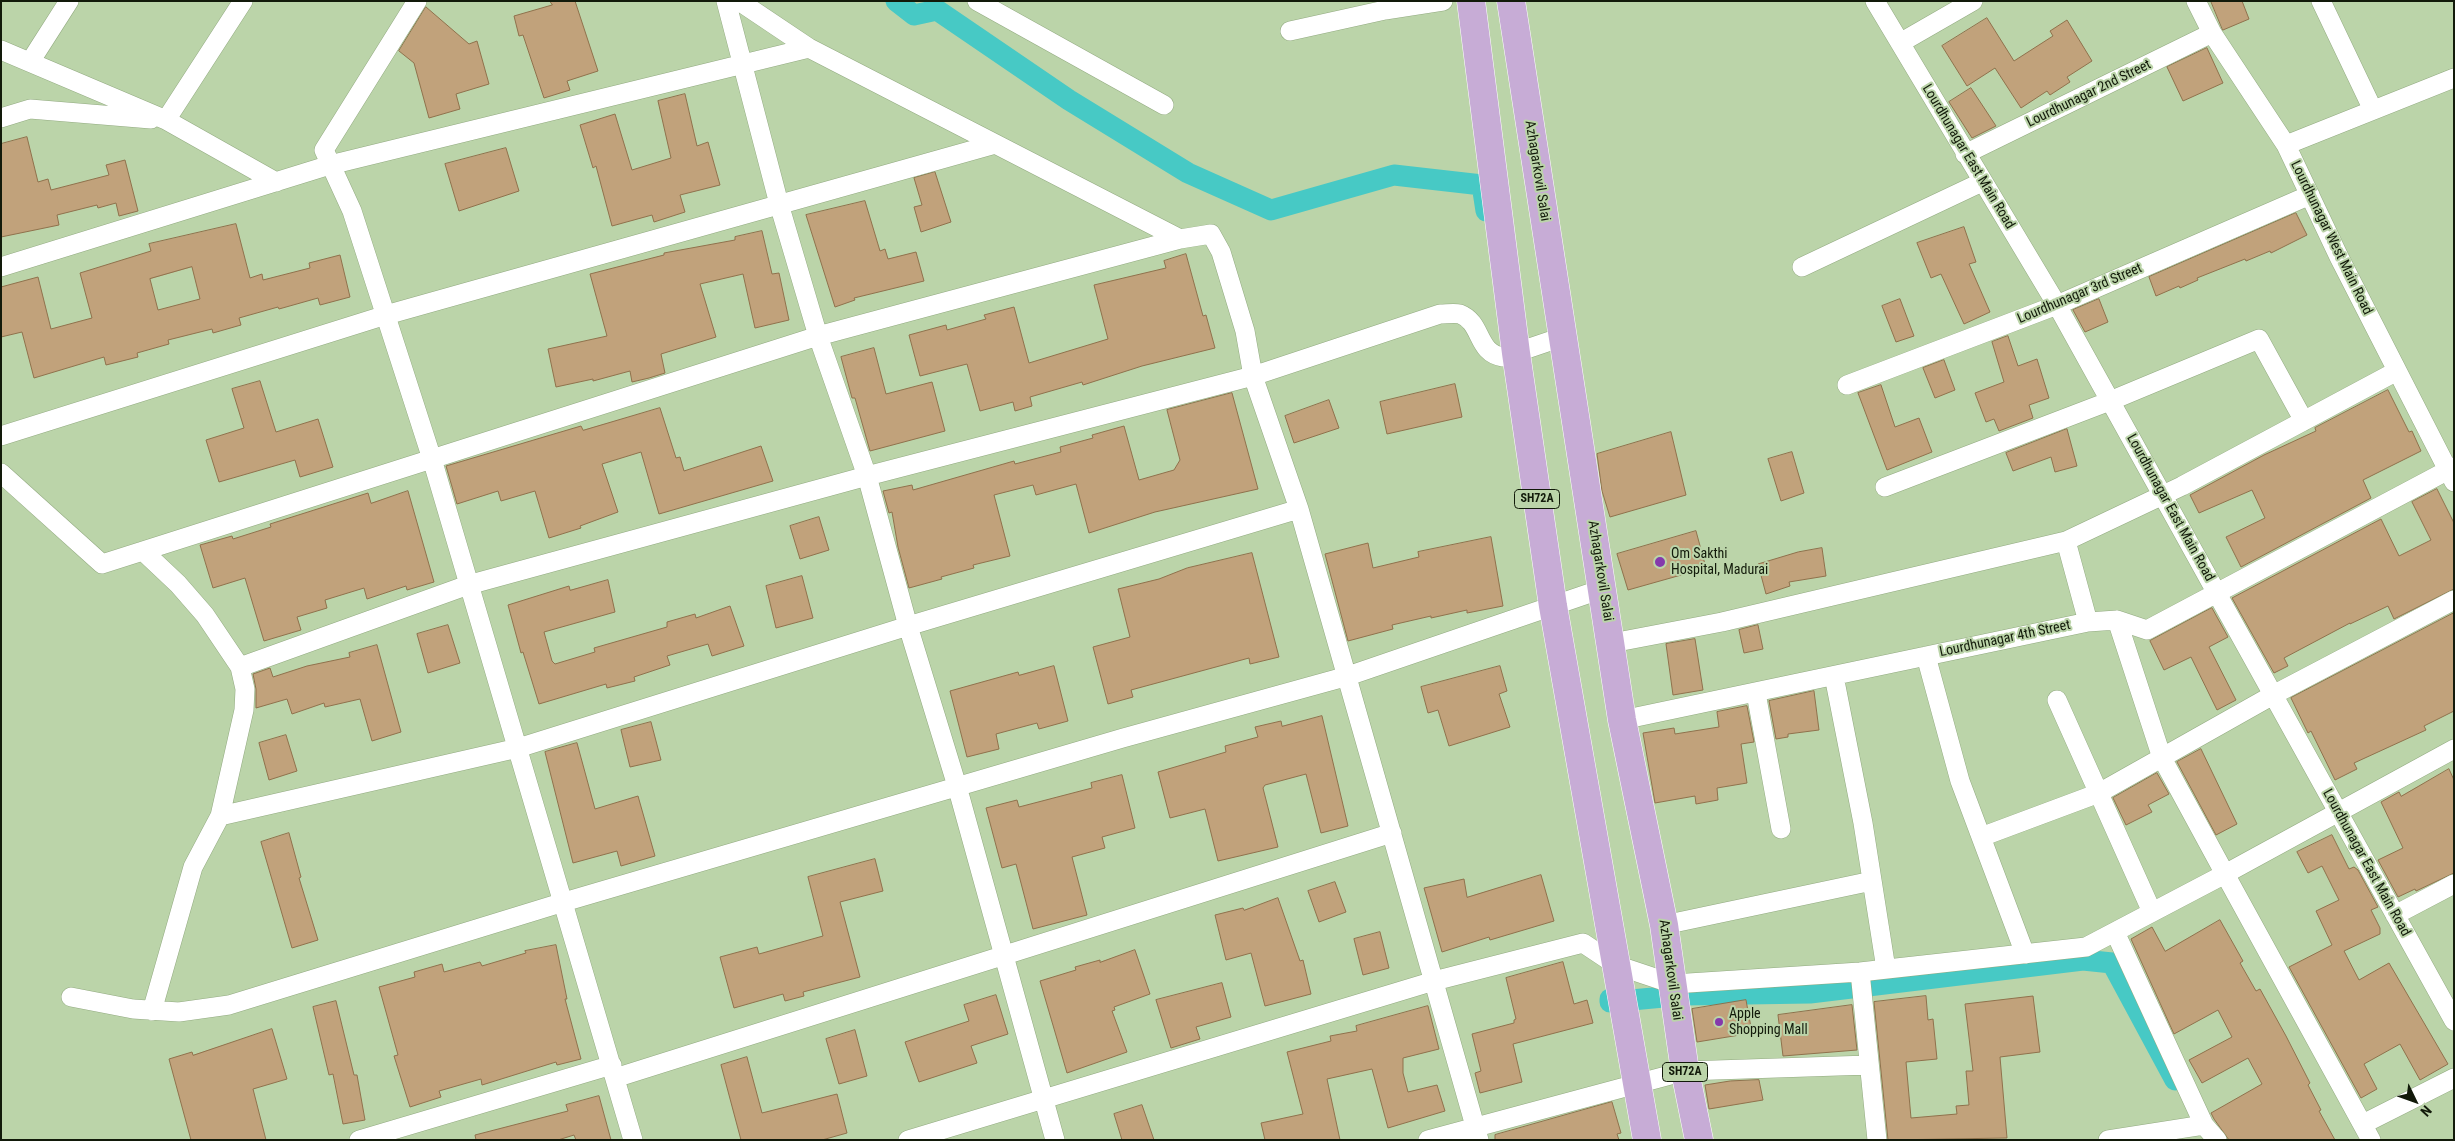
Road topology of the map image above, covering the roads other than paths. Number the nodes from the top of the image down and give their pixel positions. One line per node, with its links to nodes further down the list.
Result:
1 (69, 1): 19 (street)
2 (243, 1): 25 (street)
3 (417, 1): 31 (street)
4 (726, 1): 20 (street)
5 (739, 1): 17 (street)
6 (977, 1): 22 (street)
7 (1443, 1): 14 (street)
8 (1471, 1): 27 (main road, SH72A)
9 (1511, 1): 26 (main road, Azhagarkovil Salai / SH72A)
10 (1876, 1): 16 (street, Lourdhunagar East Main Road)
11 (1973, 1): 16 (street)
12 (2196, 1): 15 (street, Lourdhunagar West Main Road)
13 (2321, 1): 23 (street)
14 (1290, 31)
15 (2212, 33): 29 (street, Lourdhunagar West Main Road); 30 (street, Lourdhunagar 2nd Street)
16 (1900, 43): 30 (street, Lourdhunagar East Main Road)
17 (809, 48): 20 (street); 28 (street)
18 (1, 50): 19 (street)
19 (30, 62): 25 (street)
20 (742, 63): 31 (street); 35 (street)
21 (2454, 78): 23 (street)
22 (1164, 105)
23 (2373, 110): 29 (street)
24 (1, 118): 25 (street)
25 (166, 120): 32 (street)
26 (1529, 122): 27 (main road); 42 (main road, Azhagarkovil Salai / SH72A)
27 (1487, 124): 43 (main road, SH72A)
28 (995, 144): 35 (street); 36 (street)
29 (2286, 145): 34 (street, Lourdhunagar West Main Road)
30 (1965, 154): 33 (street, Lourdhunagar East Main Road)
31 (330, 165): 32 (street); 40 (street)
32 (276, 182): 37 (street)
33 (1982, 182): 38 (street); 39 (street, Lourdhunagar East Main Road)
34 (2310, 195): 39 (street, Lourdhunagar 3rd Street); 44 (street, Lourdhunagar West Main Road)
35 (779, 204): 40 (street); 41 (street)
36 (1180, 239): 41 (street); 45 (street)
37 (1, 267)
38 (1802, 267)
39 (2057, 305): 46 (street, Lourdhunagar 3rd Street); 47 (street, Lourdhunagar East Main Road)
40 (386, 315): 49 (street); 50 (street)
41 (818, 336): 50 (street); 53 (street)
42 (1562, 337): 43 (street); 60 (main road, Azhagarkovil Salai / SH72A)
43 (1509, 355): 45 (street); 63 (main road, SH72A)
44 (2397, 371): 48 (street); 52 (street, Lourdhunagar West Main Road)
45 (1253, 376): 53 (street); 56 (street)
46 (1847, 385)
47 (2110, 401): 48 (street); 54 (street); 55 (street, Lourdhunagar East Main Road)
48 (2304, 421): 55 (street)
49 (1, 436)
50 (432, 459): 58 (street); 59 (street)
51 (1, 473): 58 (street)
52 (2452, 473): 61 (street)
53 (868, 476): 59 (street); 66 (street)
54 (1885, 486)
55 (2163, 496): 57 (street); 61 (street, Lourdhunagar East Main Road)
56 (1299, 509): 66 (street); 70 (street)
57 (2066, 541): 65 (street, Lourdhunagar 4th Street); 67 (street)
58 (143, 551): 69 (street)
59 (468, 585): 69 (street); 76 (street)
60 (1602, 589): 63 (street); 67 (main road, Azhagarkovil Salai / SH72A)
61 (2217, 593): 64 (street); 73 (street, Lourdhunagar East Main Road)
62 (2454, 600): 73 (street)
63 (1548, 608): 70 (street); 96 (main road, SH72A)
64 (2117, 620): 65 (street); 78 (street)
65 (2088, 622): 68 (street, Lourdhunagar 4th Street)
66 (908, 626): 76 (street); 79 (street)
67 (1612, 643): 75 (main road, Azhagarkovil Salai / SH72A)
68 (1926, 656): 71 (street, Lourdhunagar 4th Street); 85 (street)
69 (240, 667): 82 (street)
70 (1348, 676): 79 (street); 84 (street)
71 (1834, 676): 72 (street, Lourdhunagar 4th Street); 87 (street)
72 (1756, 693): 75 (street, Lourdhunagar 4th Street); 83 (street)
73 (2273, 695): 78 (street); 81 (street, Lourdhunagar East Main Road)
74 (2057, 700): 80 (street)
75 (1622, 720): 92 (main road, Azhagarkovil Salai / SH72A)
76 (518, 748): 82 (street); 89 (street)
77 (2454, 749): 81 (street)
78 (2162, 758): 80 (street); 86 (street)
79 (958, 786): 89 (street); 95 (street)
80 (2099, 793): 85 (street); 90 (street)
81 (2338, 812): 86 (street); 91 (street, Lourdhunagar East Main Road)
82 (220, 816): 102 (street)
83 (1781, 829)
84 (1392, 833): 95 (street); 98 (street)
85 (1981, 837): 94 (street)
86 (2225, 874): 90 (street); 111 (street)
87 (1872, 881): 92 (street); 97 (street)
88 (2454, 884): 91 (street)
89 (564, 902): 102 (street); 106 (street)
90 (2152, 912): 93 (street)
91 (2395, 915): 103 (street, Lourdhunagar East Main Road)
92 (1664, 925): 100 (main road, Azhagarkovil Salai / SH72A)
93 (2115, 932): 94 (street); 110 (street)
94 (2026, 954): 97 (street)
95 (1004, 955): 106 (street); 109 (street)
96 (1615, 965): 98 (street); 100 (street); 108 (main road, SH72A)
97 (1886, 969): 99 (street)
98 (1434, 981): 109 (street); 112 (street)
99 (1861, 981): 100 (street); 104 (street)
100 (1674, 993): 105 (main road, Azhagarkovil Salai / SH72A)
101 (71, 997): 102 (street)
102 (152, 1010)
103 (2454, 1021)
104 (1869, 1064): 105 (street); 120 (street)
105 (1684, 1071): 108 (street); 119 (main road, Azhagarkovil Salai / SH72A)
106 (614, 1072): 113 (street); 114 (street)
107 (2454, 1078): 111 (street)
108 (1636, 1084): 112 (street); 118 (main road, SH72A)
109 (1043, 1099): 115 (street); 116 (street)
110 (2200, 1126): 121 (street); 122 (street)
111 (2367, 1132)
112 (1477, 1133): 117 (street)
113 (359, 1140)
114 (633, 1140)
115 (908, 1140)
116 (1056, 1140)
117 (1428, 1140)
118 (1647, 1140)
119 (1699, 1140)
120 (1877, 1140)
121 (2108, 1140)
122 (2217, 1140)

